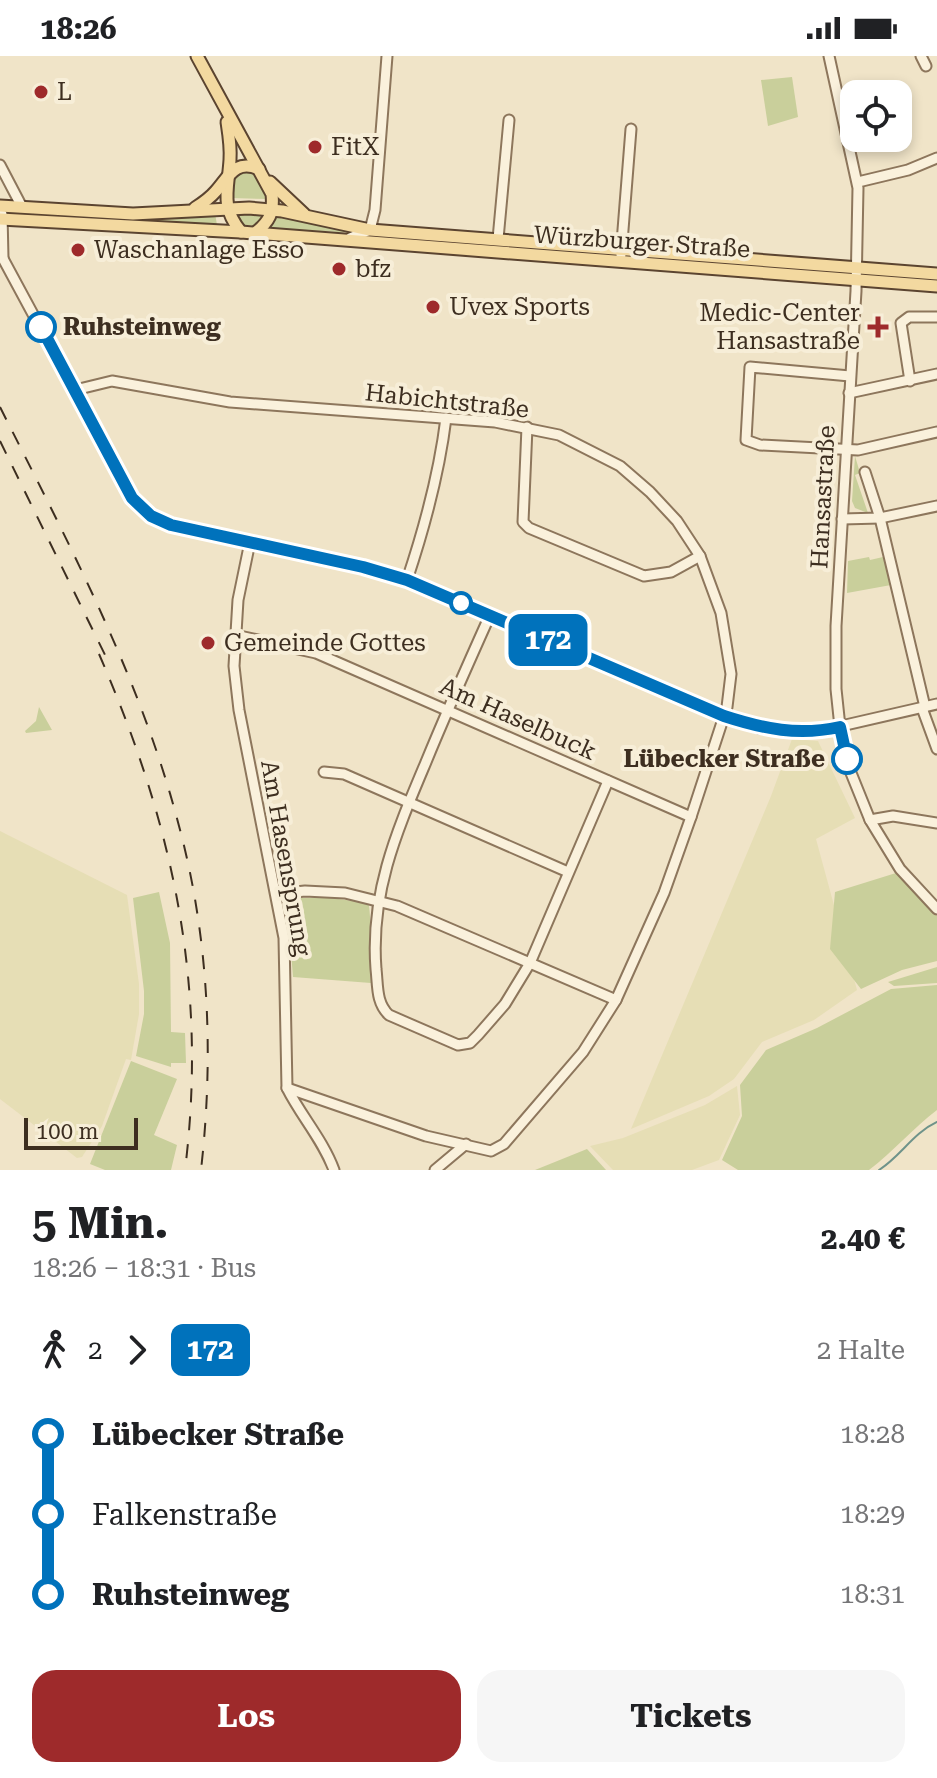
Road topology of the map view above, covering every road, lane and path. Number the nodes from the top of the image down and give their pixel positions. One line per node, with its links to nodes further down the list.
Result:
1 (197, 56): 6 (main road)
2 (387, 56): 21 (street)
3 (829, 56): 13 (street, Hansastraße)
4 (921, 56): 5 (street)
5 (926, 66)
6 (226, 114): 11 (main road); 12 (main road)
7 (509, 120): 24 (street, Würzburger Straße)
8 (631, 129): 26 (street, Würzburger Straße)
9 (937, 158): 13 (street)
10 (0, 168): 15 (street)
11 (259, 168): 12 (main road); 18 (main road); 19 (main road)
12 (229, 173): 16 (main road); 17 (main road)
13 (858, 182): 29 (street, Hansastraße)
14 (1, 206): 15 (main road, Würzburger Straße); 20 (street, Würzburger Straße)
15 (22, 207): 17 (main road, Würzburger Straße)
16 (227, 208): 17 (main road, Würzburger Straße); 18 (main road, Würzburger Straße); 22 (main road)
17 (191, 210)
18 (273, 210): 19 (main road, Würzburger Straße); 23 (main road)
19 (307, 216): 21 (main road, Würzburger Straße)
20 (0, 219): 22 (main road, Würzburger Straße); 27 (street)
21 (370, 230): 24 (main road, Würzburger Straße); 25 (street, Würzburger Straße)
22 (241, 232): 23 (main road, Würzburger Straße)
23 (255, 233): 25 (main road, Würzburger Straße)
24 (498, 239): 26 (main road, Würzburger Straße)
25 (344, 240): 28 (main road, Würzburger Straße)
26 (622, 249): 28 (street); 29 (main road, Würzburger Straße)
27 (2, 255): 36 (street)
28 (620, 263): 29 (main road, Würzburger Straße)
29 (856, 274): 30 (main road, Würzburger Straße); 31 (main road, Würzburger Straße); 34 (street, Hansastraße)
30 (937, 274)
31 (937, 286)
32 (937, 317): 35 (street)
33 (937, 374): 35 (street)
34 (850, 376): 37 (street, Hansastraße); 41 (street)
35 (910, 381): 37 (street)
36 (75, 390): 38 (street, Habichtstraße); 46 (street)
37 (849, 393): 41 (street, Hansastraße)
38 (446, 418): 39 (street, Habichtstraße); 48 (street)
39 (527, 427): 47 (street, Habichtstraße); 47 (street)
40 (937, 432): 41 (street)
41 (844, 450): 45 (street, Hansastraße)
42 (865, 472): 44 (street)
43 (937, 506): 44 (street)
44 (880, 518): 45 (street); 52 (street)
45 (842, 519): 55 (street, Hansastraße)
46 (250, 542): 48 (street); 50 (street, Am Hasensprung)
47 (700, 556): 54 (street, Habichtstraße)
48 (407, 580): 49 (street)
49 (490, 615): 53 (street); 54 (street)
50 (235, 635): 53 (street, Am Haselbuck); 64 (street, Am Hasensprung)
51 (937, 704): 52 (street)
52 (923, 707): 55 (street); 56 (street)
53 (448, 709): 58 (street, Am Haselbuck); 59 (street)
54 (724, 716): 55 (street); 60 (street, Habichtstraße)
55 (840, 727): 61 (street, Hansastraße)
56 (937, 749)
57 (324, 772): 59 (street)
58 (608, 781): 60 (street, Am Haselbuck); 63 (street)
59 (409, 802): 63 (street); 65 (street)
60 (691, 817): 68 (street, Habichtstraße)
61 (870, 820): 62 (street); 66 (street, Hansastraße)
62 (937, 823)
63 (568, 872): 67 (street)
64 (277, 894): 65 (street); 69 (street, Am Hasensprung)
65 (378, 900): 67 (street); 67 (street)
66 (937, 909)
67 (530, 963): 68 (street)
68 (616, 1000): 70 (street, Habichtstraße)
69 (287, 1088): 70 (street); 71 (street, Am Hasensprung)
70 (466, 1144): 72 (street)
71 (334, 1170)
72 (435, 1170)

